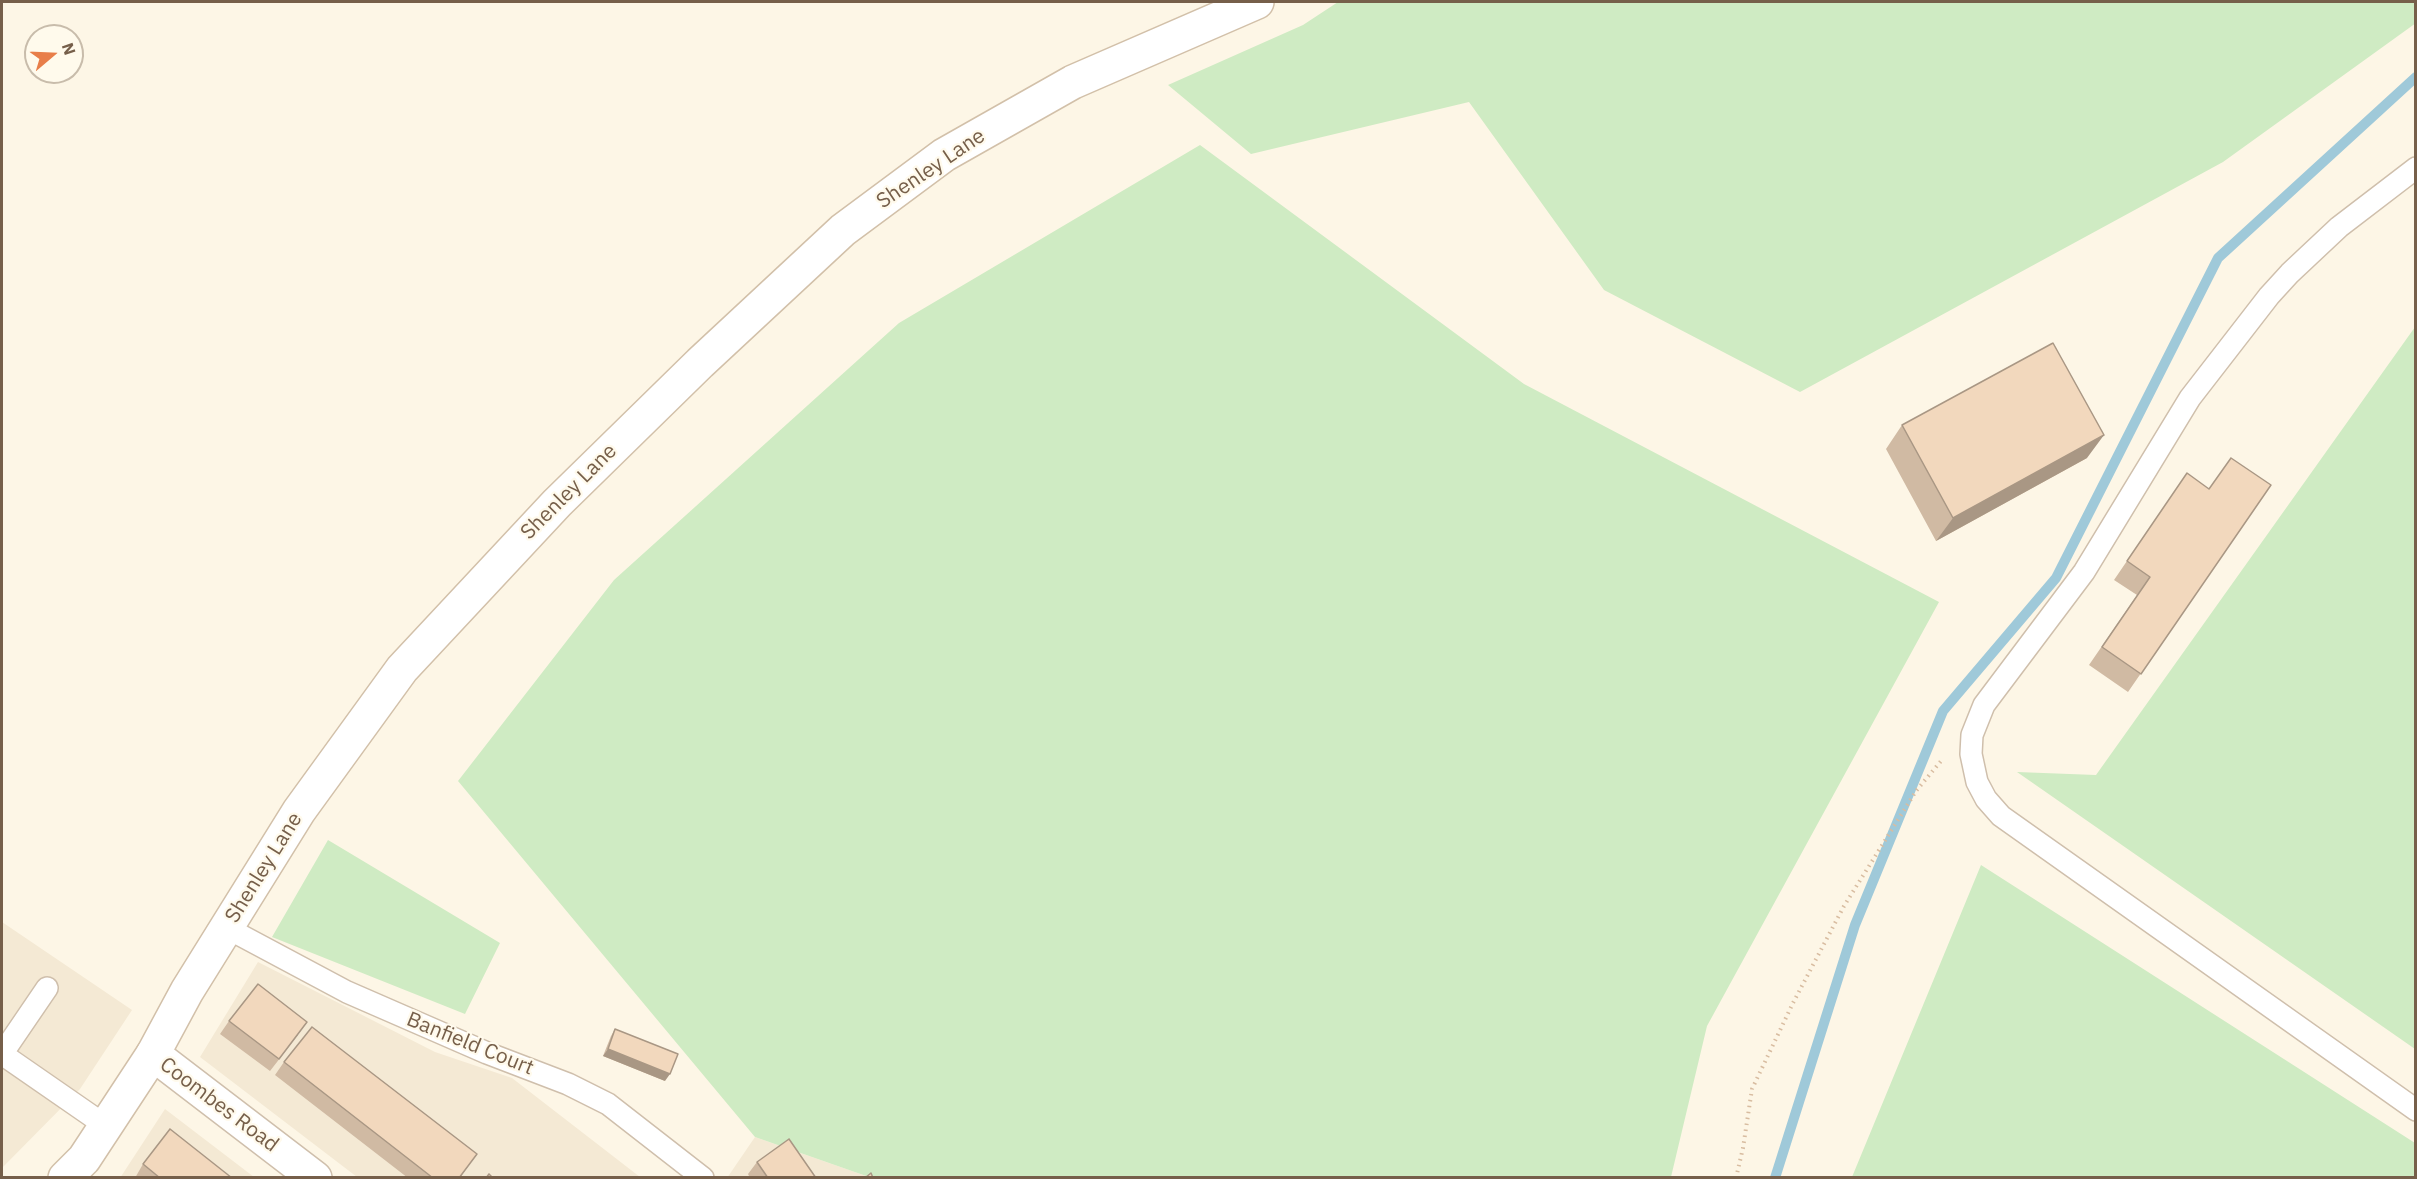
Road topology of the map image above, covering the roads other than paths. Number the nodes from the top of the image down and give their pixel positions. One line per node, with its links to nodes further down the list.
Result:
1 (1257, 2): 3 (main road, Shenley Lane)
2 (2415, 168): 7 (lane)
3 (227, 928): 6 (main road, Shenley Lane); 11 (lane, Banfield Court)
4 (47, 988): 5 (lane)
5 (2, 1054): 8 (lane)
6 (153, 1054): 8 (main road, Shenley Lane); 10 (main road, Coombes Road)
7 (2415, 1110)
8 (106, 1126): 9 (main road, Shenley Lane)
9 (65, 1178)
10 (315, 1178)
11 (703, 1178)

